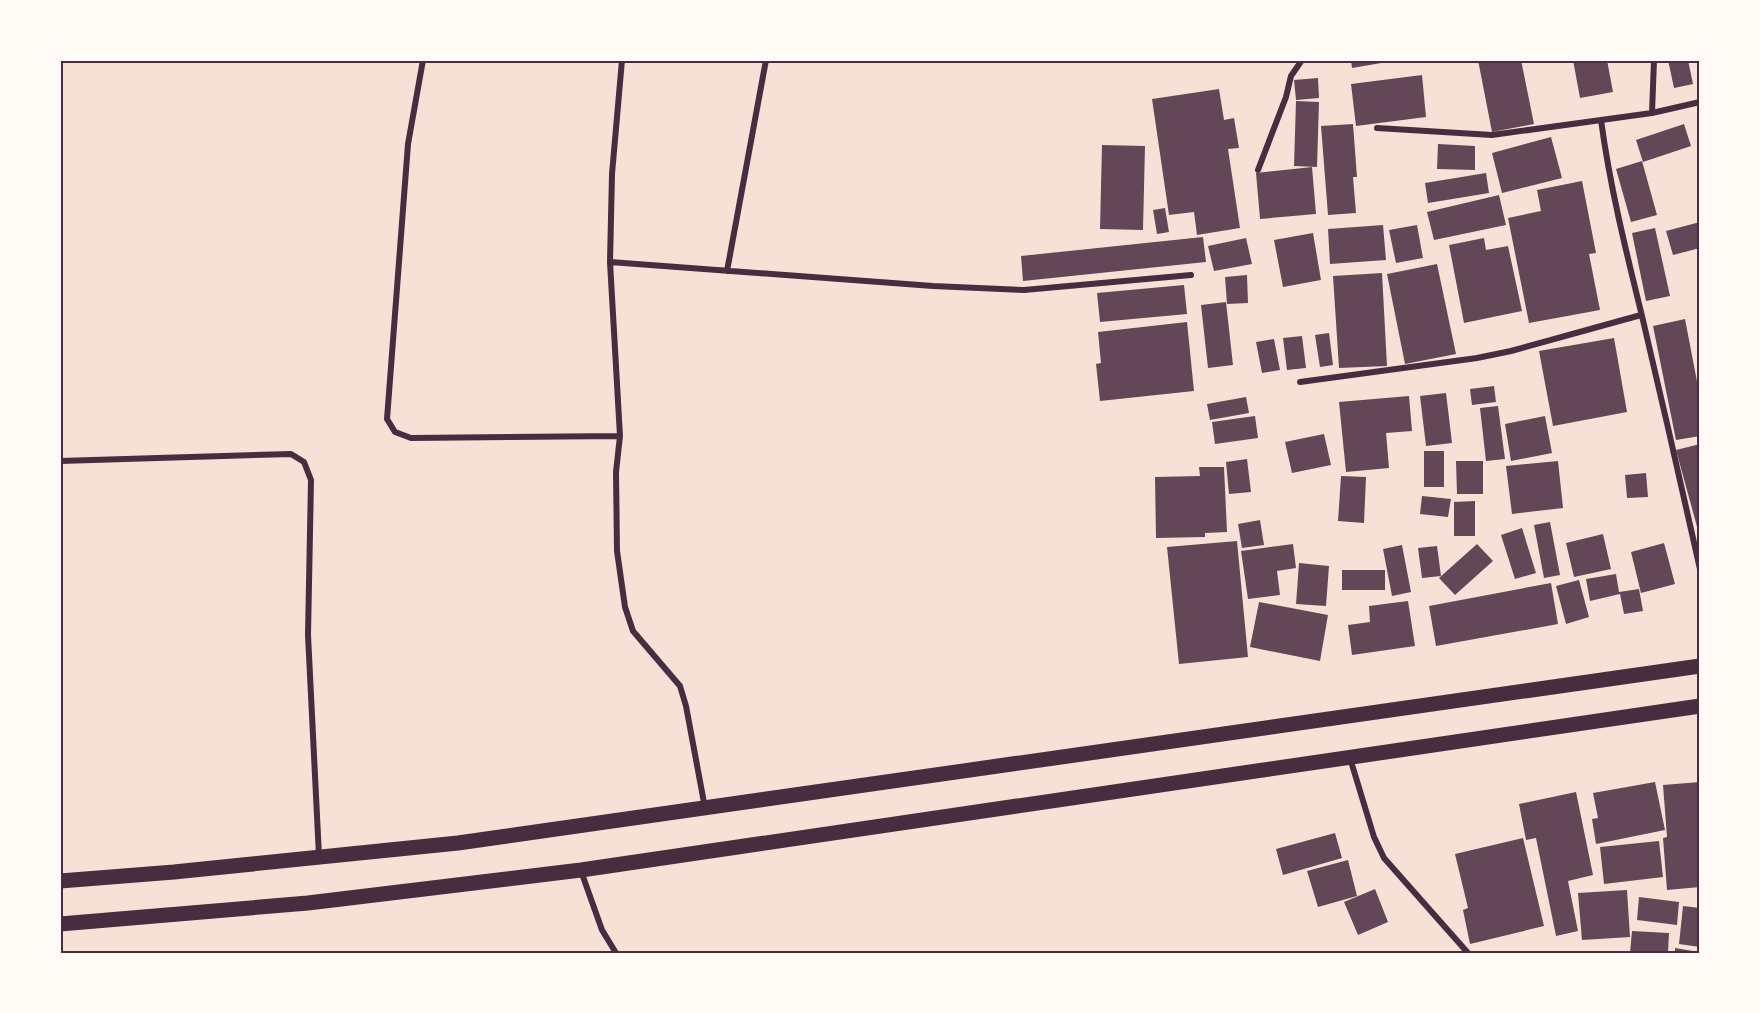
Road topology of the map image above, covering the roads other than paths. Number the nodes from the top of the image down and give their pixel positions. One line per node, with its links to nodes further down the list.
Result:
1 (423, 60): 16 (street)
2 (622, 60): 11 (street)
3 (766, 60): 12 (street)
4 (1302, 60): 10 (street)
5 (1654, 60): 7 (street)
6 (1700, 102): 7 (street)
7 (1652, 112): 8 (street)
8 (1601, 120): 9 (street); 14 (street)
9 (1377, 128)
10 (1258, 170)
11 (610, 262): 12 (street); 16 (street)
12 (727, 271): 13 (street)
13 (1191, 275)
14 (1641, 315): 15 (street); 18 (street)
15 (1300, 382)
16 (620, 436): 22 (street)
17 (60, 461): 23 (street)
18 (1700, 569)
19 (1700, 666): 22 (main road)
20 (1700, 706): 21 (main road)
21 (1350, 758): 24 (main road); 28 (street)
22 (705, 808): 23 (main road)
23 (319, 858): 25 (main road)
24 (581, 870): 26 (main road); 27 (street)
25 (60, 881)
26 (60, 924)
27 (616, 953)
28 (1468, 953)

